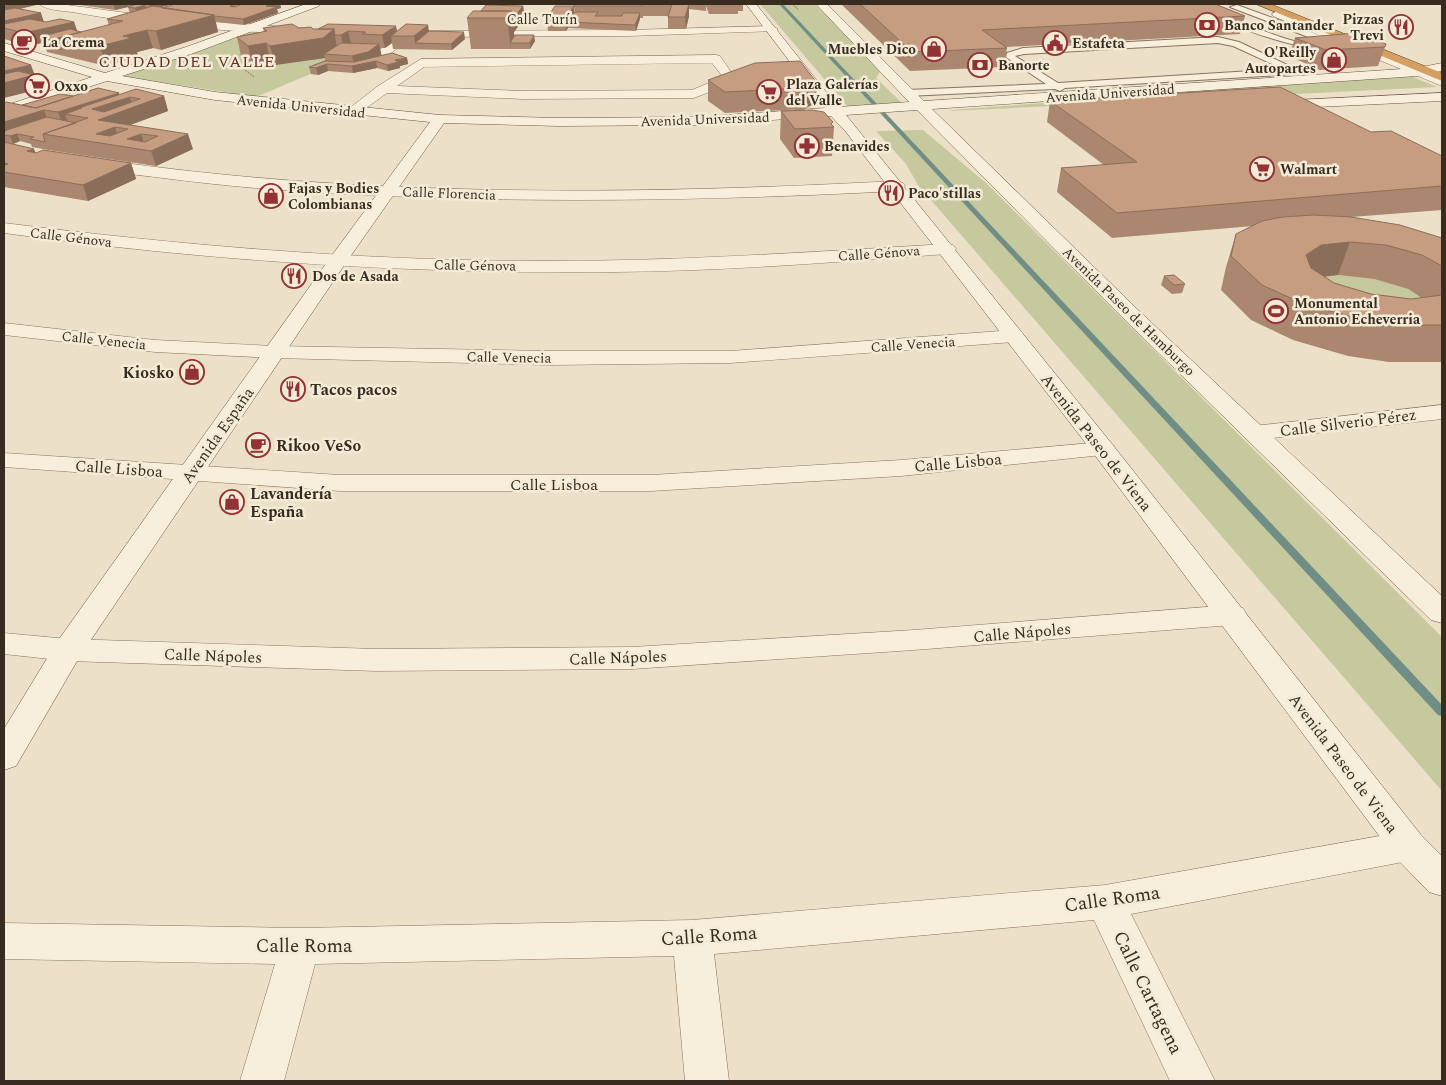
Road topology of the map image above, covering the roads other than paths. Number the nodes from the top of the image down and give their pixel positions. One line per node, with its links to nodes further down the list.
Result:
1 (44, 4): 12 (street)
2 (315, 4): 12 (street)
3 (751, 4): 13 (street, Avenida Paseo de Viena)
4 (821, 4): 41 (street, Avenida Paseo de Hamburgo)
5 (1195, 4): 8 (lane)
6 (1261, 4): 11 (highway)
7 (1230, 5): 9 (lane); 10 (lane)
8 (1214, 12): 9 (lane); 17 (lane)
9 (1246, 12): 17 (lane)
10 (1277, 14): 11 (lane); 24 (street)
11 (1294, 18): 24 (highway)
12 (252, 29): 14 (street); 29 (street)
13 (772, 29): 16 (street, Calle Turín); 45 (street, Avenida Paseo de Viena)
14 (308, 31)
15 (391, 33): 16 (street, Calle Turín)
16 (410, 34): 20 (street)
17 (1288, 41): 18 (lane)
18 (1236, 44): 21 (lane); 27 (lane)
19 (4, 47): 29 (street, Avenida Universidad)
20 (383, 53)
21 (1272, 61): 22 (lane); 25 (lane)
22 (1252, 62)
23 (1439, 62): 24 (street, Avenida Universidad)
24 (1418, 70): 30 (highway); 31 (street, Avenida Universidad); 34 (street)
25 (1295, 71): 31 (lane); 36 (lane)
26 (1055, 74): 27 (lane)
27 (1041, 75): 28 (lane); 36 (lane)
28 (1027, 76)
29 (105, 77): 35 (street); 44 (street, Avenida Universidad)
30 (1442, 77)
31 (1311, 78): 39 (street, Avenida Universidad)
32 (58, 79): 35 (street, Avenida Universidad)
33 (948, 82): 38 (lane)
34 (1442, 82)
35 (82, 86): 43 (street); 46 (street, Avenida Universidad)
36 (1057, 86): 38 (lane); 39 (lane)
37 (383, 89): 37 (street); 44 (street)
38 (967, 91): 41 (lane)
39 (1071, 96): 41 (street, Avenida Universidad)
40 (1442, 96): 42 (street)
41 (909, 100): 45 (street, Avenida Universidad); 58 (street, Avenida Paseo de Hamburgo)
42 (1260, 106)
43 (4, 110)
44 (353, 112): 46 (street, Avenida Universidad)
45 (849, 122): 46 (street, Avenida Universidad); 49 (street, Avenida Paseo de Viena)
46 (434, 125): 47 (street, Avenida Universidad); 50 (street, Avenida España)
47 (622, 136)
48 (83, 162): 50 (street, Calle Florencia)
49 (897, 186): 50 (street, Calle Florencia); 52 (street, Avenida Paseo de Viena)
50 (387, 191): 53 (street, Avenida España)
51 (4, 228): 53 (street, Calle Génova)
52 (947, 249): 53 (street, Calle Génova); 55 (street, Avenida Paseo de Viena)
53 (337, 262): 56 (street, Avenida España)
54 (4, 329): 56 (street, Calle Venecia)
55 (1014, 336): 56 (street, Calle Venecia); 59 (street, Avenida Paseo de Viena)
56 (274, 352): 61 (street, Avenida España)
57 (1442, 412): 58 (street, Calle Silverio Pérez)
58 (1254, 433): 62 (street, Avenida Paseo de Hamburgo)
59 (1103, 449): 61 (street, Calle Lisboa); 63 (street, Avenida Paseo de Viena)
60 (4, 460): 61 (street, Calle Lisboa)
61 (190, 474): 65 (street, Avenida España)
62 (1442, 613)
63 (1232, 615): 65 (street, Calle Nápoles); 67 (street, Avenida Paseo de Viena)
64 (4, 644): 65 (street, Calle Nápoles)
65 (68, 650): 66 (street, Avenida España)
66 (4, 757)
67 (1408, 846): 68 (street, Avenida Paseo de Viena); 69 (street, Calle Roma)
68 (1442, 880)
69 (1105, 902): 70 (street, Calle Roma); 75 (street, Calle Cartagena)
70 (692, 938): 72 (street, Calle Roma); 74 (street)
71 (4, 942): 72 (street, Calle Roma)
72 (300, 946): 73 (street)
73 (262, 1081)
74 (707, 1081)
75 (1193, 1081)

